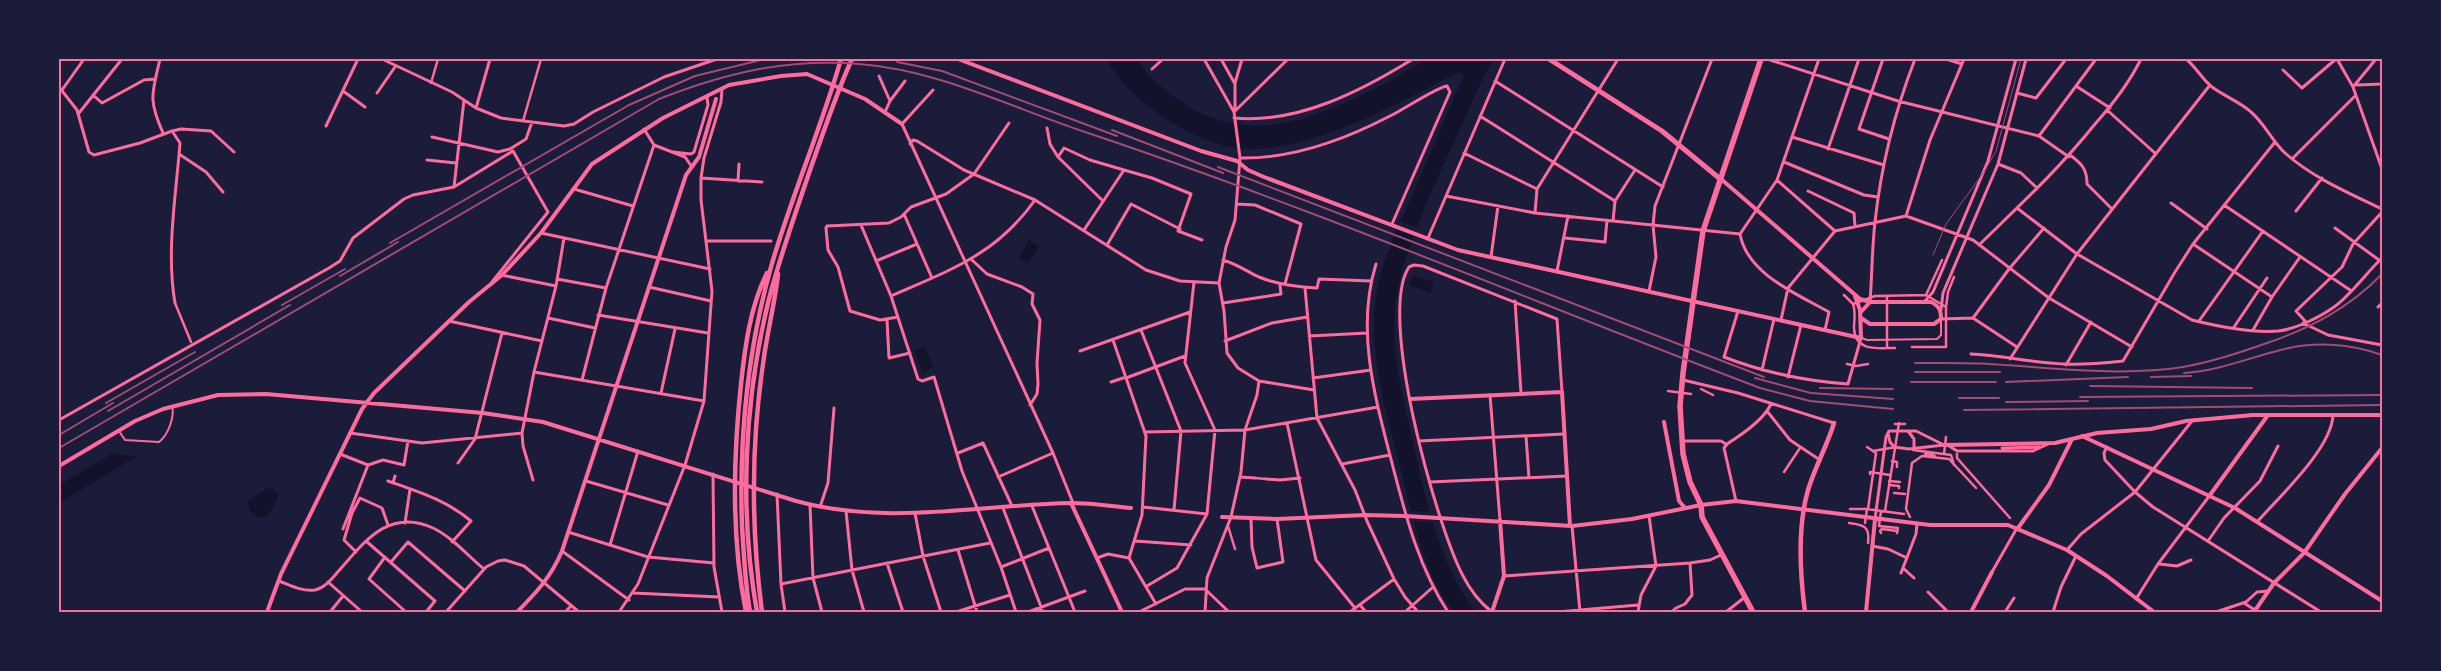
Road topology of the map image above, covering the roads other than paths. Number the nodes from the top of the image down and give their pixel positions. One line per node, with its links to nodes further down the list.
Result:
1 (84, 59): 55 (street)
2 (122, 59): 63 (street)
3 (160, 59): 45 (street)
4 (358, 59): 59 (street)
5 (382, 59): 40 (street)
6 (438, 59): 48 (street)
7 (490, 59): 71 (street)
8 (541, 59): 79 (street)
9 (717, 59): 80 (street)
10 (840, 59): 200 (main road)
11 (852, 59): 197 (main road)
12 (958, 59): 115 (street)
13 (1163, 59): 41 (street)
14 (1204, 59): 74 (street)
15 (1220, 59): 49 (street)
16 (1242, 59): 49 (street)
17 (1288, 59): 74 (street)
18 (1413, 59): 78 (street)
19 (1505, 59): 47 (street)
20 (1549, 59): 58 (main road)
21 (1618, 59): 58 (street)
22 (1712, 59): 99 (street)
23 (1761, 59): 124 (highway)
24 (1767, 59): 43 (street)
25 (1819, 59): 43 (street)
26 (1859, 59): 51 (street)
27 (1882, 59): 61 (street)
28 (1915, 59): 69 (street)
29 (1946, 59): 39 (street)
30 (1964, 59): 39 (street)
31 (2016, 59): 84 (street)
32 (2026, 59): 62 (street)
33 (2066, 59): 62 (street)
34 (2096, 59): 53 (street)
35 (2141, 59): 72 (street)
36 (2336, 59): 42 (street); 54 (street)
37 (2376, 59): 54 (street)
38 (2189, 60): 52 (street)
39 (1962, 64): 75 (street)
40 (395, 67): 48 (street); 60 (street)
41 (1152, 69)
42 (2283, 70)
43 (1814, 73): 51 (street); 93 (street)
44 (879, 76): 68 (street)
45 (155, 80): 63 (street); 90 (street)
46 (906, 81): 68 (street)
47 (1494, 81): 77 (street); 88 (street)
48 (431, 83): 67 (street)
49 (1235, 84): 74 (street)
50 (2382, 84): 54 (street)
51 (1850, 85): 61 (street); 100 (street)
52 (2210, 85): 95 (street); 105 (street)
53 (2076, 86): 72 (street); 91 (street)
54 (2355, 86): 64 (street)
55 (60, 88): 76 (street)
56 (722, 89): 65 (street); 73 (street); 123 (street)
57 (933, 90): 82 (street)
58 (1597, 90): 88 (street); 99 (main road)
59 (343, 91): 70 (street); 83 (street)
60 (377, 92)
61 (1872, 93): 69 (street); 94 (street)
62 (2017, 93): 87 (street)
63 (93, 95): 76 (street)
64 (2355, 96): 109 (street); 119 (street)
65 (707, 97): 85 (street); 102 (street)
66 (716, 99): 118 (street)
67 (464, 100): 71 (street); 96 (street)
68 (890, 101): 73 (street)
69 (1898, 101): 75 (street); 94 (street)
70 (365, 107)
71 (476, 108): 79 (street)
72 (2108, 109): 105 (street); 107 (street)
73 (885, 112): 82 (street)
74 (1234, 112): 78 (street)
75 (1941, 112): 84 (street); 155 (street)
76 (78, 114): 90 (street)
77 (1480, 116): 103 (street); 111 (street)
78 (1235, 119): 106 (street)
79 (522, 121): 80 (street)
80 (532, 122): 96 (street)
81 (1009, 122): 122 (street)
82 (902, 124): 97 (street)
83 (326, 126)
84 (1998, 126): 87 (street); 173 (street)
85 (644, 128): 98 (street); 131 (street)
86 (1047, 128): 108 (street)
87 (2008, 128): 91 (street); 116 (street)
88 (1573, 130): 111 (street); 121 (street)
89 (172, 131): 90 (street); 101 (street); 104 (street)
90 (163, 134)
91 (2038, 136): 107 (street)
92 (432, 137): 96 (street)
93 (1792, 137): 100 (street); 112 (street)
94 (1890, 139): 117 (street)
95 (2275, 142): 109 (street); 145 (street)
96 (459, 143): 113 (street)
97 (910, 144): 122 (street); 138 (street)
98 (654, 145): 102 (street); 146 (street)
99 (1680, 145): 124 (main road); 130 (street)
100 (1828, 149): 117 (street)
101 (234, 152)
102 (673, 152): 118 (street)
103 (1464, 152): 133 (street); 136 (street)
104 (179, 154): 135 (street); 238 (street)
105 (2156, 154): 148 (street)
106 (1240, 156): 115 (street); 160 (street)
107 (2070, 156): 132 (street); 148 (street)
108 (1058, 157): 120 (street); 140 (street)
109 (2292, 159): 125 (street)
110 (426, 160): 113 (street)
111 (1553, 162): 133 (street); 141 (street)
112 (1784, 162): 127 (street); 137 (street)
113 (456, 163): 129 (street)
114 (739, 164): 126 (street)
115 (1241, 164): 143 (street); 160 (street)
116 (1998, 164): 132 (street); 177 (street)
117 (1884, 165): 137 (street)
118 (692, 167): 188 (street)
119 (2382, 169)
120 (1124, 170): 140 (street); 165 (street)
121 (1635, 170): 130 (street); 141 (street)
122 (974, 174): 138 (street); 139 (street)
123 (701, 178): 126 (street); 179 (street)
124 (1719, 178): 149 (street); 168 (highway)
125 (2322, 178): 150 (street); 151 (street)
126 (738, 180): 128 (street)
127 (1777, 180): 149 (street); 169 (street)
128 (762, 182)
129 (454, 187): 205 (street); 276 (street)
130 (1662, 187): 161 (street)
131 (572, 188): 146 (street); 171 (street)
132 (2037, 188): 147 (street)
133 (1537, 189): 152 (street)
134 (1808, 191): 162 (street)
135 (223, 192)
136 (1446, 196): 144 (street); 175 (street)
137 (1878, 197): 158 (street)
138 (934, 198): 153 (street); 198 (street)
139 (1035, 200): 167 (street); 193 (street)
140 (1103, 200): 167 (street)
141 (1615, 201): 157 (street)
142 (2171, 203): 166 (street)
143 (1237, 204): 194 (street); 214 (street)
144 (1498, 205): 152 (street); 189 (street)
145 (2224, 205): 166 (street); 170 (street)
146 (633, 206): 186 (street)
147 (2017, 208): 163 (street); 185 (street)
148 (2112, 209): 187 (street)
149 (1756, 210): 172 (street); 191 (street)
150 (2382, 210): 183 (street)
151 (2296, 211)
152 (1534, 213): 154 (street)
153 (904, 214): 159 (street); 181 (street)
154 (1568, 216): 156 (street); 176 (street)
155 (1906, 216): 158 (street); 173 (street)
156 (1607, 220): 157 (street); 176 (street)
157 (1613, 221): 161 (street)
158 (1874, 223): 162 (street); 233 (street)
159 (861, 224): 196 (street); 254 (street)
160 (1393, 225): 175 (street)
161 (1653, 225): 168 (street); 223 (street)
162 (1855, 227): 169 (street)
163 (2044, 228): 187 (street); 202 (street)
164 (2335, 228): 183 (street)
165 (1180, 229): 178 (street); 184 (street)
166 (2207, 229): 182 (street)
167 (1084, 230): 184 (street)
168 (1703, 231): 172 (street); 300 (highway)
169 (1835, 231): 191 (street)
170 (2263, 231): 190 (street); 204 (street)
171 (541, 233): 174 (street); 205 (street)
172 (1740, 234): 220 (street)
173 (1957, 234): 177 (street); 231 (street)
174 (564, 238): 186 (street); 210 (street)
175 (1428, 238): 189 (street)
176 (1565, 238): 203 (street)
177 (1967, 238): 185 (street); 245 (street)
178 (1202, 240)
179 (707, 241): 180 (street); 201 (street)
180 (771, 241)
181 (917, 244): 196 (street); 207 (street)
182 (2194, 244): 204 (street); 236 (street)
183 (2354, 244): 192 (street); 209 (street)
184 (1107, 245): 212 (street)
185 (1979, 245): 202 (street)
186 (619, 249): 188 (street); 218 (street)
187 (2077, 254): 232 (street); 236 (street)
188 (659, 257): 201 (street); 217 (street)
189 (1491, 257): 203 (street)
190 (2300, 257): 209 (street); 230 (street)
191 (1812, 258): 220 (street); 227 (street)
192 (2381, 259): 222 (street)
193 (972, 260): 198 (street); 320 (street)
194 (1223, 260): 213 (street); 215 (street)
195 (1942, 260): 231 (street)
196 (876, 261): 226 (street)
197 (779, 262): 411 (main road); 563 (main road)
198 (965, 264): 207 (street); 320 (street)
199 (1376, 264): 211 (street)
200 (771, 266): 403 (main road); 562 (main road)
201 (710, 269): 234 (street)
202 (2008, 269): 232 (street); 251 (street)
203 (1557, 271): 223 (street)
204 (2234, 271): 221 (street); 257 (street)
205 (500, 275): 216 (street); 256 (street)
206 (1954, 277): 241 (street)
207 (932, 278): 226 (street)
208 (2266, 278): 221 (street)
209 (2330, 278): 222 (street); 260 (street)
210 (557, 279): 216 (street); 218 (street)
211 (1371, 281): 219 (street); 270 (street)
212 (1194, 282): 213 (street); 244 (street)
213 (1219, 283): 239 (street)
214 (1285, 284): 215 (street); 219 (street)
215 (1280, 285): 239 (street)
216 (556, 286): 250 (street)
217 (649, 287): 234 (street); 258 (street)
218 (606, 288): 246 (street)
219 (1305, 288): 249 (street)
220 (1788, 288): 255 (street); 266 (street)
221 (2259, 289): 230 (street); 262 (street)
222 (2350, 290): 260 (street)
223 (1648, 291): 243 (street)
224 (1876, 292): 228 (street)
225 (1844, 295): 240 (street)
226 (891, 296): 248 (street)
227 (1855, 296): 233 (street); 247 (street)
228 (1875, 296): 229 (street); 233 (street)
229 (1886, 296): 231 (street); 282 (street)
230 (2272, 297): 267 (street)
231 (1927, 298): 233 (street); 241 (street); 245 (street)
232 (2049, 298): 259 (street); 280 (street)
233 (1869, 299): 240 (street); 247 (street)
234 (712, 301): 269 (street)
235 (1514, 301): 310 (street); 312 (street); 316 (street)
236 (2159, 301): 257 (street); 281 (street)
237 (2382, 302): 242 (street)
238 (175, 303): 276 (street)
239 (1223, 303): 275 (street)
240 (1853, 304): 277 (street)
241 (1946, 307): 279 (street)
242 (2378, 307)
243 (1738, 311): 252 (street); 295 (street)
244 (1190, 312): 265 (street); 287 (street)
245 (1940, 312): 253 (street)
246 (598, 315): 258 (street); 263 (street)
247 (1860, 315): 253 (street); 272 (street)
248 (898, 317): 254 (street); 285 (street)
249 (1307, 317): 271 (street); 275 (street)
250 (548, 318): 263 (street); 274 (street)
251 (1973, 318): 253 (street); 280 (street)
252 (1774, 319): 255 (street); 295 (street)
253 (1941, 319): 272 (lane)
254 (887, 320): 285 (street)
255 (1781, 320): 261 (street)
256 (449, 321): 268 (street); 318 (street)
257 (2199, 321): 262 (street)
258 (637, 322): 264 (street); 305 (street)
259 (2091, 322): 281 (street); 291 (street)
260 (2304, 322): 267 (street); 278 (street)
261 (1800, 324): 266 (street); 298 (street)
262 (2234, 327): 267 (street)
263 (596, 328): 301 (street)
264 (675, 329): 269 (street); 311 (street)
265 (1141, 330): 273 (street); 293 (street)
266 (1825, 330): 272 (street)
267 (2253, 330)
268 (502, 332): 274 (street); 325 (street)
269 (708, 333): 317 (street)
270 (1367, 333): 271 (street); 294 (street)
271 (1309, 336): 299 (street)
272 (1861, 338): 298 (street)
273 (1113, 340): 284 (street); 297 (street)
274 (542, 341): 296 (street)
275 (1225, 341): 302 (street)
276 (192, 343): 331 (street)
277 (1859, 343): 282 (street); 292 (street)
278 (2382, 345)
279 (1912, 347)
280 (2018, 347): 288 (street)
281 (2132, 347): 291 (street)
282 (1887, 348): 283 (street)
283 (1894, 348)
284 (1080, 351)
285 (910, 353): 371 (street)
286 (1971, 354): 288 (street)
287 (1185, 356): 293 (street); 337 (street)
288 (2010, 359): 291 (street)
289 (1847, 364): 292 (street)
290 (1868, 364): 292 (street)
291 (2066, 364)
292 (1853, 365)
293 (1155, 367): 297 (street); 341 (street)
294 (1371, 370): 299 (street); 322 (street)
295 (1762, 370): 298 (street)
296 (534, 372): 301 (street); 329 (street)
297 (1126, 377): 303 (street); 342 (street)
298 (1788, 377)
299 (1313, 378): 308 (street)
300 (1683, 379): 306 (street); 356 (highway)
301 (582, 380): 305 (street)
302 (1259, 381): 308 (street); 338 (street)
303 (1111, 382)
304 (1718, 384): 306 (street)
305 (616, 385): 311 (street); 352 (street)
306 (1714, 386): 319 (street)
307 (1701, 389): 315 (street)
308 (1314, 390): 330 (street)
309 (1668, 391): 313 (street)
310 (1562, 392): 312 (street); 346 (street)
311 (662, 393): 317 (street)
312 (1521, 393): 314 (street)
313 (1691, 394)
314 (1490, 395): 316 (street); 349 (street)
315 (1713, 395)
316 (1410, 398): 355 (street)
317 (704, 401): 384 (street)
318 (367, 402): 321 (street); 325 (street); 344 (street)
319 (1771, 404): 324 (street); 335 (street)
320 (1030, 405): 372 (street)
321 (172, 406): 340 (street); 340 (lane)
322 (1378, 406): 330 (street); 378 (street)
323 (834, 408): 429 (street)
324 (1767, 410): 358 (street); 365 (street)
325 (483, 412): 329 (street); 351 (street)
326 (2268, 415): 327 (street); 332 (street); 422 (street)
327 (2333, 415): 328 (street); 460 (street)
328 (2382, 415)
329 (525, 418): 345 (street); 352 (street)
330 (1317, 418): 334 (street); 382 (street)
331 (59, 420)
332 (2192, 421): 348 (street); 388 (street)
333 (1664, 422): 434 (street)
334 (1287, 423): 338 (street); 398 (street)
335 (1834, 423): 379 (main road)
336 (1905, 424): 362 (street)
337 (1215, 430): 338 (street); 341 (street); 444 (street)
338 (1246, 430): 396 (street)
339 (1907, 430): 343 (street); 359 (street); 366 (street)
340 (119, 431): 386 (street)
341 (1181, 431): 342 (street); 440 (street)
342 (1145, 432): 433 (street)
343 (1888, 432): 366 (street); 454 (street)
344 (350, 433): 354 (street); 373 (street)
345 (522, 434): 351 (street); 402 (street)
346 (1564, 434): 347 (street); 394 (street)
347 (1526, 436): 349 (street); 399 (street)
348 (2082, 436): 353 (street); 364 (street)
349 (1493, 437): 355 (street); 401 (street)
350 (1946, 437): 376 (street)
351 (475, 439): 354 (street); 381 (street)
352 (599, 439): 369 (street); 405 (street)
353 (2072, 439): 357 (street); 470 (street)
354 (408, 441): 383 (street)
355 (1420, 441): 407 (street)
356 (1682, 441): 358 (street); 427 (highway)
357 (2051, 443): 359 (street); 363 (street)
358 (1726, 444): 423 (street)
359 (1945, 444): 363 (street); 366 (street)
360 (2278, 446): 435 (street)
361 (1867, 447): 370 (street)
362 (1894, 447): 366 (street); 370 (street); 380 (street)
363 (2041, 447): 367 (street)
364 (2106, 447): 388 (street); 418 (street)
365 (1800, 448): 379 (street); 389 (street)
366 (1913, 448): 374 (street); 375 (street)
367 (2002, 448)
368 (2382, 448): 488 (street)
369 (638, 450): 384 (street); 419 (street)
370 (1872, 451): 390 (street)
371 (958, 453): 395 (street); 436 (street)
372 (1053, 453): 395 (street); 424 (street)
373 (340, 454): 383 (street); 516 (street)
374 (1912, 454)
375 (1934, 454): 376 (street); 385 (street); 416 (street)
376 (1944, 454): 385 (street)
377 (1957, 454): 417 (street)
378 (1390, 455): 382 (street); 448 (street)
379 (1820, 460): 437 (main road)
380 (1892, 462): 387 (street); 392 (street)
381 (458, 463)
382 (1342, 464): 446 (street)
383 (368, 465): 471 (street)
384 (684, 465): 391 (street); 425 (street)
385 (1954, 465): 413 (street)
386 (59, 466)
387 (1897, 467)
388 (2154, 469): 418 (street); 422 (street)
389 (1784, 472)
390 (1872, 473): 392 (street); 439 (street)
391 (713, 474): 403 (street); 500 (street)
392 (1890, 475): 406 (street)
393 (395, 476): 409 (street)
394 (1567, 476): 399 (street); 467 (street)
395 (998, 477): 430 (street)
396 (1240, 477): 397 (street); 450 (street)
397 (1255, 478): 400 (street)
398 (1300, 478): 400 (street); 453 (street)
399 (1529, 478): 401 (street)
400 (1266, 479)
401 (1497, 479): 407 (street); 458 (street)
402 (533, 480)
403 (735, 480): 411 (street); 561 (main road)
404 (388, 481): 409 (street)
405 (586, 481): 419 (street); 472 (street)
406 (1889, 481): 408 (street); 410 (street)
407 (1430, 482): 451 (street)
408 (1900, 482)
409 (393, 483): 412 (street)
410 (1888, 485): 414 (street); 415 (street)
411 (754, 486): 420 (street); 564 (main road)
412 (410, 488): 461 (street); 476 (street)
413 (1976, 488)
414 (1891, 491): 415 (street); 442 (street)
415 (1899, 491): 416 (street)
416 (1907, 491): 452 (street)
417 (1987, 491): 421 (street); 455 (street)
418 (2135, 492): 469 (street); 485 (street)
419 (624, 493): 425 (street); 480 (street)
420 (777, 494): 426 (street); 520 (street)
421 (1983, 495)
422 (2210, 495): 435 (street); 469 (street)
423 (1736, 501): 427 (street); 437 (street)
424 (1072, 503): 428 (street); 432 (street); 494 (street)
425 (668, 505): 493 (street)
426 (810, 505): 429 (street); 513 (street)
427 (1701, 505): 434 (street); 489 (highway)
428 (1032, 506): 430 (street); 482 (street)
429 (820, 507): 441 (street)
430 (1012, 507): 431 (street)
431 (1003, 508): 436 (street); 497 (street)
432 (1131, 508)
433 (1143, 508): 440 (street); 475 (street)
434 (1685, 508): 449 (street)
435 (2235, 508): 460 (street); 477 (street)
436 (976, 509): 443 (street); 478 (street)
437 (1804, 509): 454 (street); 591 (main road)
438 (1850, 509): 439 (street)
439 (1867, 509): 442 (street); 462 (street)
440 (1174, 510): 444 (street)
441 (846, 511): 443 (street); 508 (street)
442 (1883, 511): 445 (street); 459 (street)
443 (915, 514): 490 (street)
444 (1207, 514): 481 (street)
445 (1904, 514)
446 (1365, 515): 448 (street); 453 (street); 515 (street)
447 (1222, 516): 450 (street)
448 (1407, 516): 451 (street); 522 (street)
449 (1649, 516): 467 (street); 504 (street)
450 (1231, 517): 456 (street); 466 (street)
451 (1438, 517): 458 (street); 585 (street)
452 (1910, 517)
453 (1308, 518): 457 (street); 546 (street)
454 (1873, 518): 459 (street); 479 (street)
455 (2010, 518)
456 (1251, 519): 457 (street); 457 (street)
457 (1277, 519)
458 (1500, 520): 467 (street); 512 (street)
459 (1881, 520): 464 (street); 468 (street); 473 (street)
460 (2257, 522): 488 (street)
461 (405, 523): 465 (street); 476 (street)
462 (1865, 523)
463 (1849, 524): 479 (street)
464 (1917, 524): 470 (street); 496 (street)
465 (388, 525): 474 (street); 487 (street)
466 (1228, 526): 483 (street); 523 (street)
467 (1571, 526): 509 (street)
468 (1870, 526)
469 (2185, 527): 477 (street); 503 (street)
470 (2018, 528): 485 (street); 510 (street)
471 (342, 529)
472 (568, 532): 480 (street); 486 (street)
473 (1881, 533)
474 (366, 540): 487 (street); 492 (street)
475 (1135, 541): 481 (street); 495 (street)
476 (452, 542): 507 (street)
477 (2208, 542): 518 (street)
478 (990, 543): 484 (street); 505 (street)
479 (1870, 544): 496 (street); 592 (street)
480 (610, 545): 493 (street)
481 (1191, 545): 521 (street)
482 (1049, 548): 497 (street); 531 (street)
483 (1235, 549)
484 (958, 550): 490 (street); 543 (street)
485 (2067, 550): 491 (street)
486 (562, 551): 519 (street); 536 (street)
487 (356, 552): 517 (street)
488 (2304, 553): 518 (street); 537 (street)
489 (1721, 554): 501 (street); 533 (highway)
490 (923, 556): 502 (street); 569 (street)
491 (2076, 556): 535 (street); 596 (street)
492 (385, 557): 499 (street); 553 (street)
493 (648, 557): 500 (street); 528 (street)
494 (1097, 558): 495 (street); 576 (street)
495 (1129, 558): 521 (street)
496 (1907, 558): 506 (street)
497 (1023, 559): 505 (street); 545 (street)
498 (2191, 560): 503 (street)
499 (391, 562): 525 (street); 554 (street)
500 (714, 563): 532 (street)
501 (1690, 563): 504 (street); 547 (street)
502 (887, 564): 508 (street); 568 (street)
503 (2158, 564): 535 (street)
504 (1656, 566): 509 (street); 544 (street)
505 (1000, 567): 529 (street)
506 (1903, 568): 511 (street); 514 (street)
507 (484, 570): 519 (street); 525 (street)
508 (852, 570): 513 (street); 567 (street)
509 (1576, 571): 512 (street); 549 (street)
510 (1992, 572): 594 (street)
511 (1901, 573)
512 (1504, 576): 585 (street)
513 (813, 578): 520 (street); 566 (street)
514 (1914, 578)
515 (1394, 579): 540 (street); 541 (street)
516 (278, 581): 517 (street); 550 (street)
517 (328, 582): 530 (street)
518 (2274, 583): 526 (street); 548 (street)
519 (544, 584): 542 (street); 556 (street)
520 (781, 584): 565 (street)
521 (1147, 586): 539 (street)
522 (1432, 587): 541 (street); 584 (street)
523 (1205, 589): 539 (street); 578 (street); 579 (street)
524 (1085, 590): 531 (street)
525 (465, 591): 555 (street)
526 (2268, 591): 538 (street); 599 (street)
527 (1928, 592): 593 (street)
528 (633, 593): 532 (street); 536 (street)
529 (1010, 595): 543 (street); 572 (street)
530 (343, 596): 551 (street); 552 (street)
531 (1070, 596): 545 (street); 575 (street)
532 (719, 597): 560 (street)
533 (1745, 597): 589 (street); 590 (highway)
534 (2014, 598): 595 (street)
535 (2136, 599): 597 (street)
536 (628, 600): 559 (street)
537 (2382, 601)
538 (2243, 603): 598 (street); 599 (street)
539 (1156, 604): 577 (street)
540 (1360, 604): 546 (street); 581 (street)
541 (1411, 605): 582 (street); 583 (street)
542 (571, 606): 557 (street); 558 (street)
543 (975, 606): 570 (street); 571 (street)
544 (1638, 606): 549 (street); 587 (street)
545 (1041, 607): 573 (street); 574 (street)
546 (1355, 608): 580 (street)
547 (1676, 608): 588 (street)
548 (2313, 608): 600 (street); 601 (street)
549 (1579, 611): 586 (street)
550 (267, 612)
551 (330, 612)
552 (362, 612)
553 (406, 612)
554 (426, 612)
555 (446, 612)
556 (517, 612)
557 (565, 612)
558 (579, 612)
559 (619, 612)
560 (722, 612)
561 (746, 612)
562 (750, 612)
563 (757, 612)
564 (762, 612)
565 (785, 612)
566 (822, 612)
567 (864, 612)
568 (904, 612)
569 (941, 612)
570 (956, 612)
571 (977, 612)
572 (1016, 612)
573 (1028, 612)
574 (1043, 612)
575 (1075, 612)
576 (1122, 612)
577 (1139, 612)
578 (1204, 612)
579 (1229, 612)
580 (1350, 612)
581 (1366, 612)
582 (1405, 612)
583 (1418, 612)
584 (1448, 612)
585 (1492, 612)
586 (1557, 612)
587 (1638, 612)
588 (1671, 612)
589 (1726, 612)
590 (1753, 612)
591 (1805, 612)
592 (1866, 612)
593 (1948, 612)
594 (1971, 612)
595 (2005, 612)
596 (2053, 612)
597 (2154, 612)
598 (2216, 612)
599 (2256, 612)
600 (2310, 612)
601 (2321, 612)

